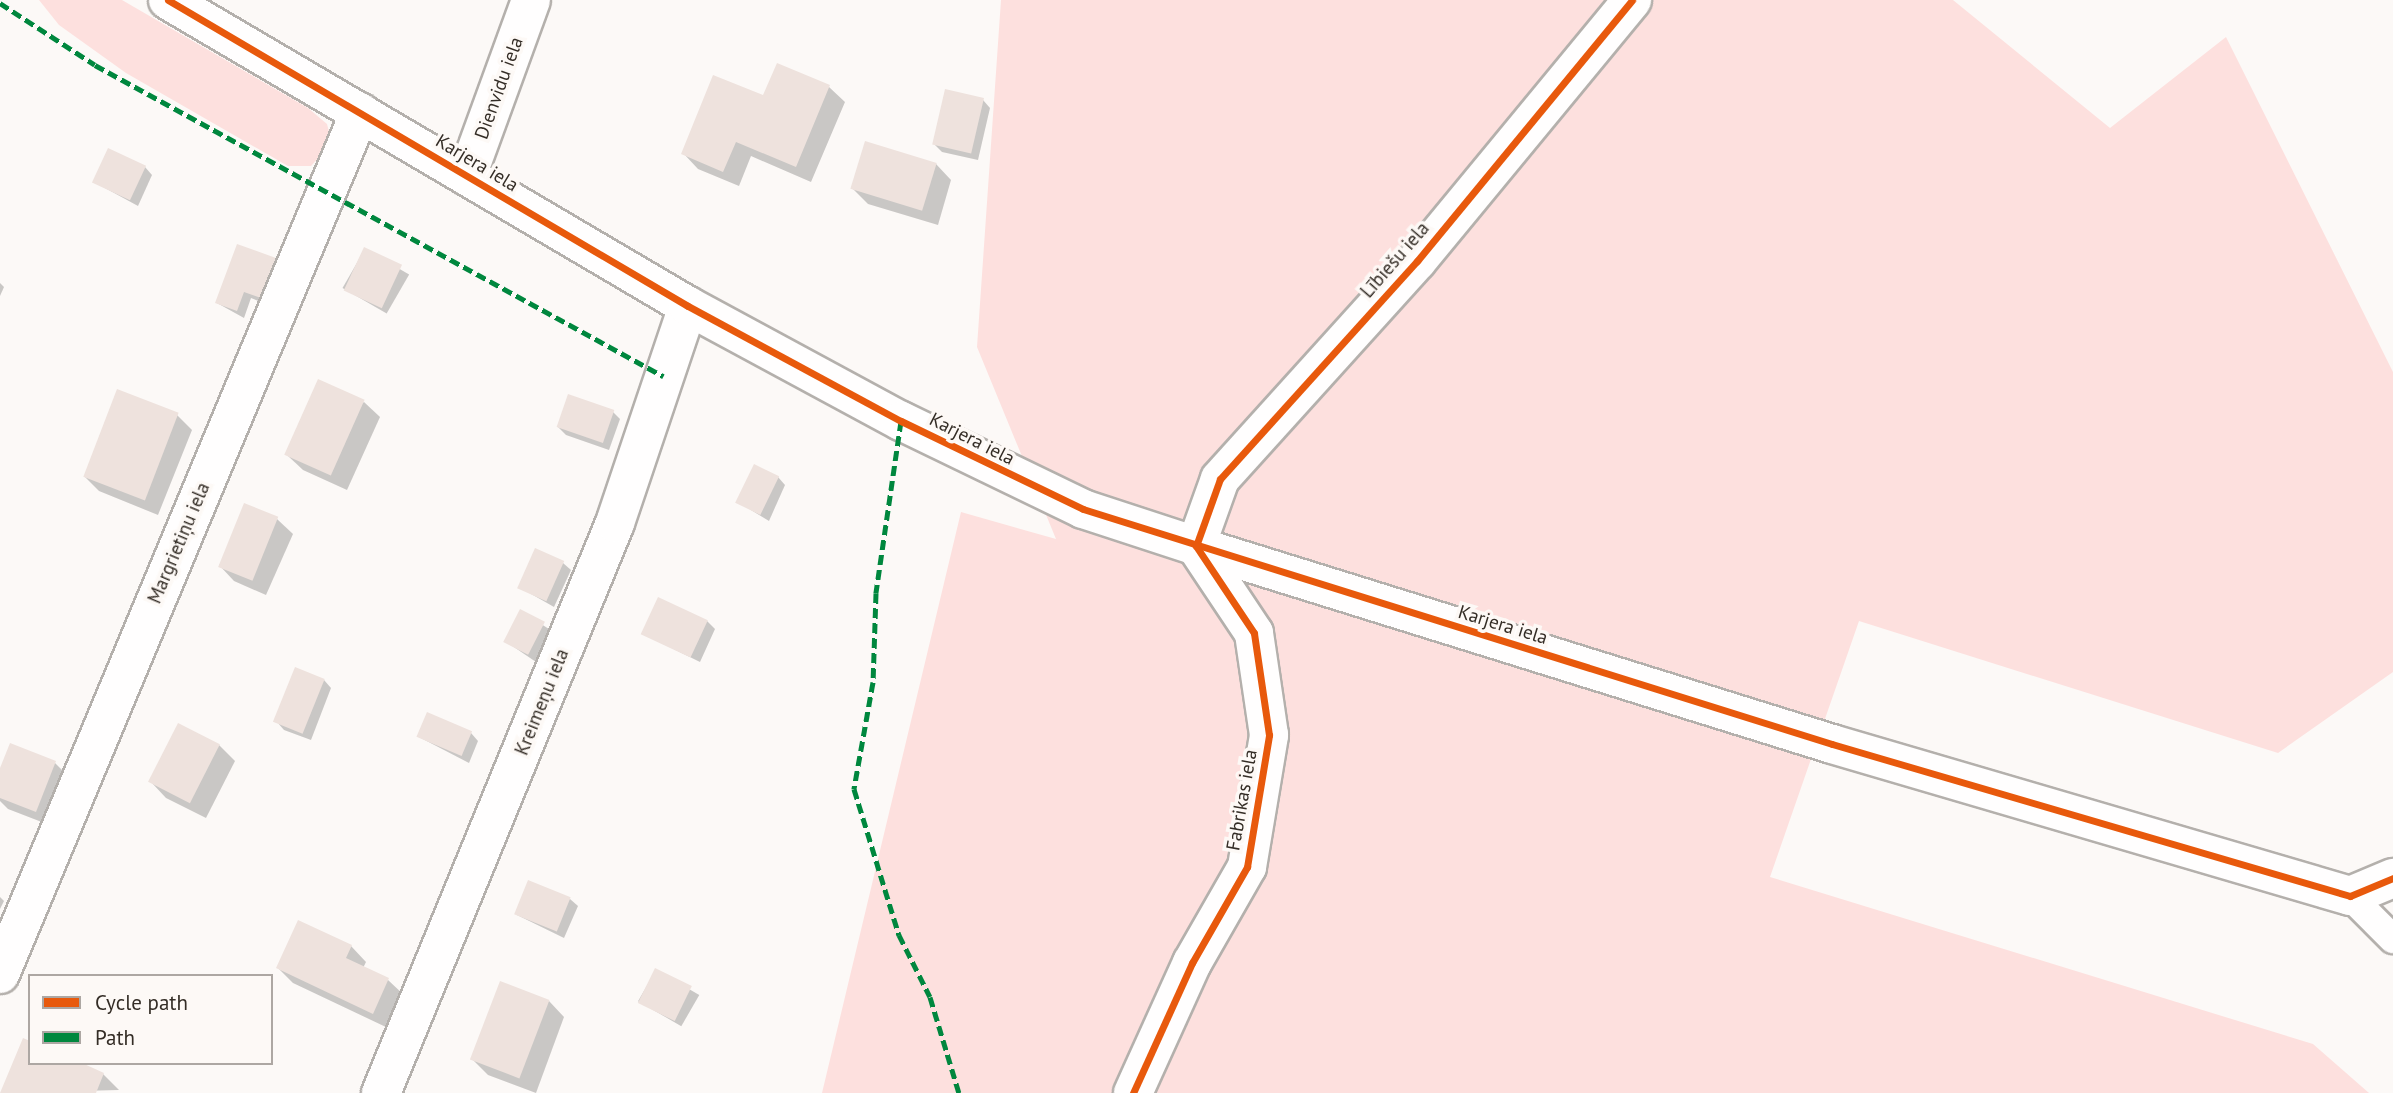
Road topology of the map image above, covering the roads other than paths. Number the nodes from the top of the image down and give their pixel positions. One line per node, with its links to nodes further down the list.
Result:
1 (168, 0): 4 (street, Karjera iela)
2 (531, 0): 5 (street, Dienvidu iela)
3 (1632, 0): 7 (street, Lībiešu iela)
4 (360, 112): 5 (street, Karjera iela); 11 (street, Margrietiņu iela)
5 (467, 176): 6 (street, Karjera iela)
6 (688, 306): 7 (street, Karjera iela); 12 (street, Kreimeņu iela)
7 (1196, 547): 9 (street, Karjera iela); 13 (street, Fabrikas iela)
8 (2393, 878): 9 (street)
9 (2350, 896): 10 (lane)
10 (2393, 939)
11 (0, 974)
12 (381, 1093)
13 (1133, 1093)

